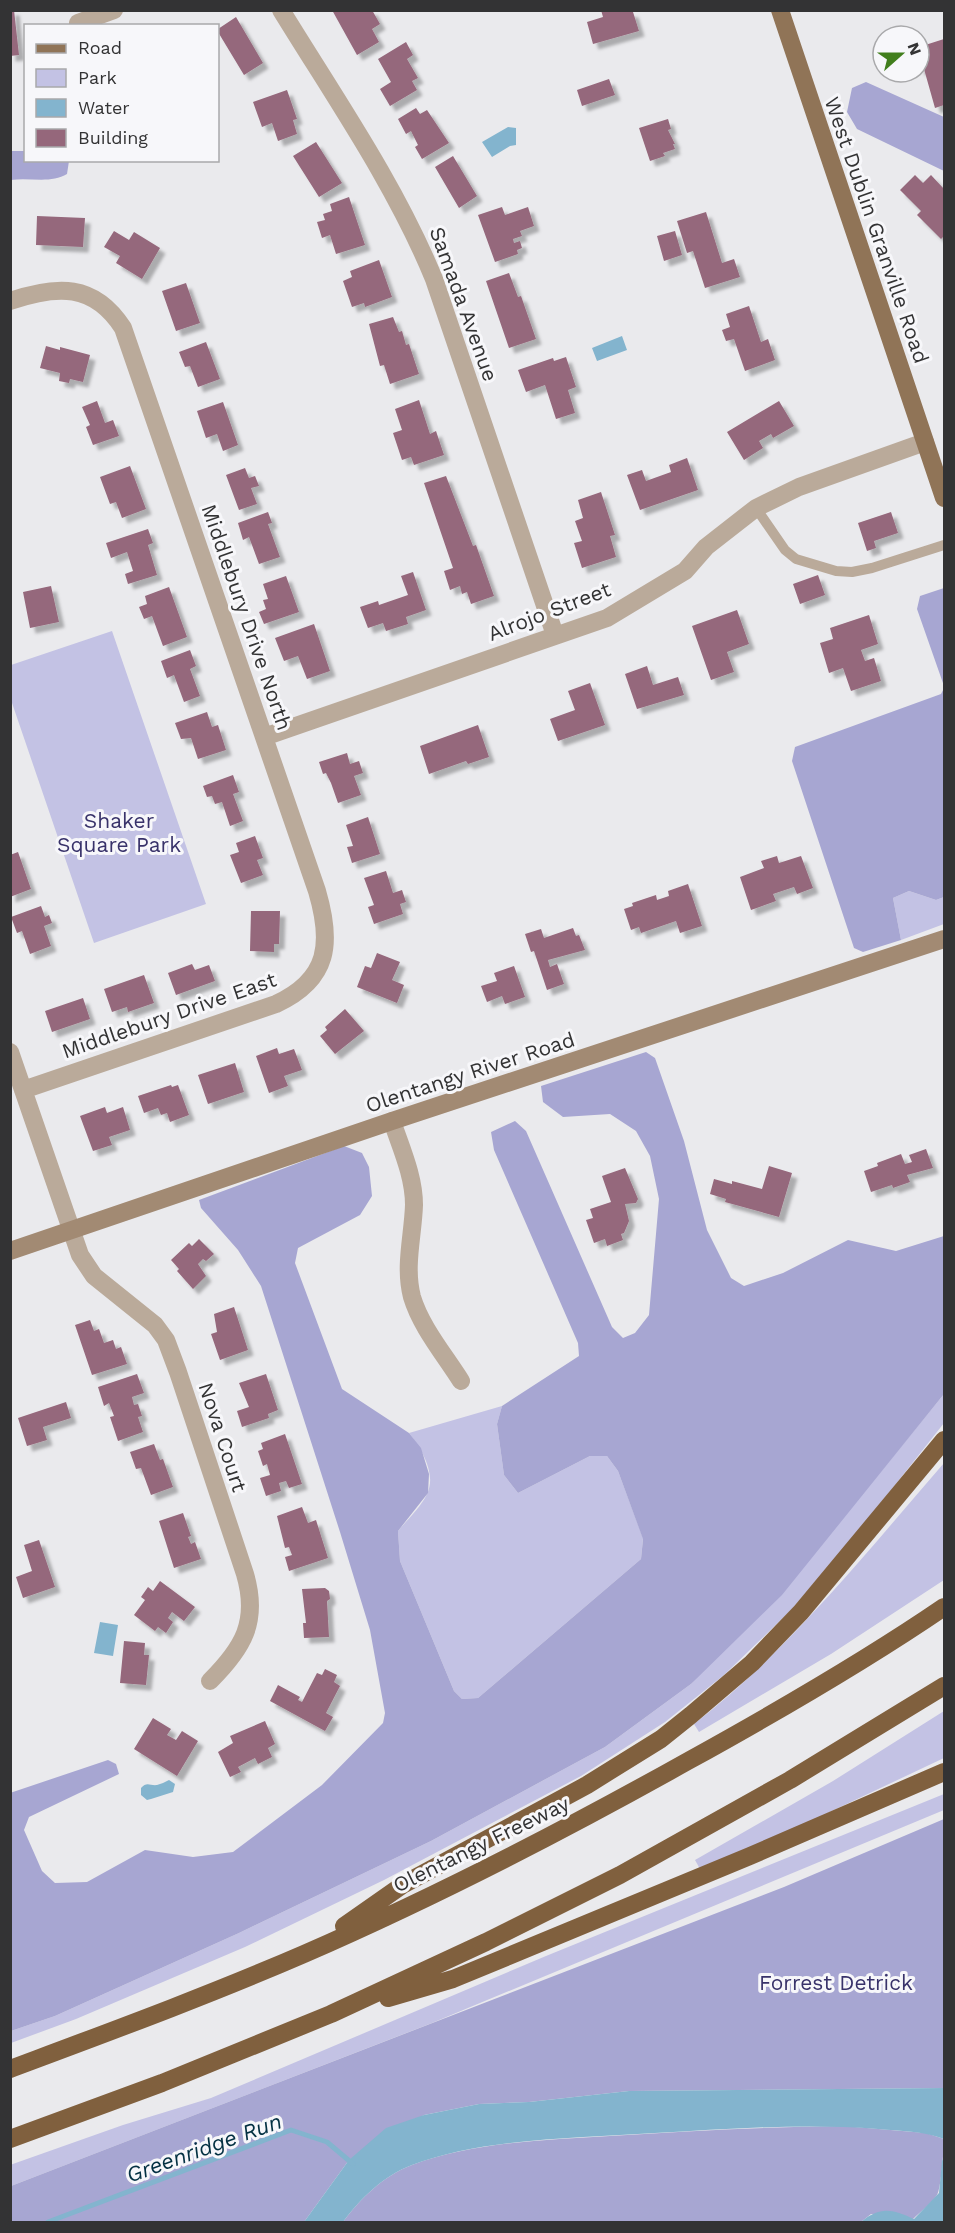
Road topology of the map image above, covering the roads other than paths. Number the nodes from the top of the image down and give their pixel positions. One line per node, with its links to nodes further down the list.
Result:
1 (114, 10): 4 (street)
2 (282, 10): 10 (street, Samada Avenue)
3 (780, 10): 6 (main road, West Dublin Granville Road)
4 (78, 23)
5 (10, 300): 11 (street, Middlebury Drive North)
6 (925, 442): 7 (main road, West Dublin Granville Road); 8 (street, Alrojo Street)
7 (945, 498)
8 (756, 508): 9 (lane); 10 (street, Alrojo Street)
9 (945, 545)
10 (555, 635): 11 (street, Alrojo Street)
11 (264, 737): 13 (street, Middlebury Drive North)
12 (945, 939): 16 (main road, Olentangy River Road)
13 (319, 965): 15 (street, Middlebury Drive East)
14 (10, 1052): 15 (street, Nova Court)
15 (23, 1090): 17 (street, Nova Court)
16 (392, 1121): 17 (main road, Olentangy River Road); 19 (street)
17 (71, 1231): 18 (main road, Olentangy River Road); 22 (street, Nova Court)
18 (10, 1251)
19 (461, 1381)
20 (945, 1440): 25 (highway)
21 (945, 1607): 25 (highway, Olentangy Freeway)
22 (210, 1681)
23 (945, 1686): 26 (highway)
24 (945, 1772): 26 (highway)
25 (305, 1954): 27 (highway, Olentangy Freeway)
26 (332, 2014): 28 (highway)
27 (10, 2069)
28 (10, 2139)

